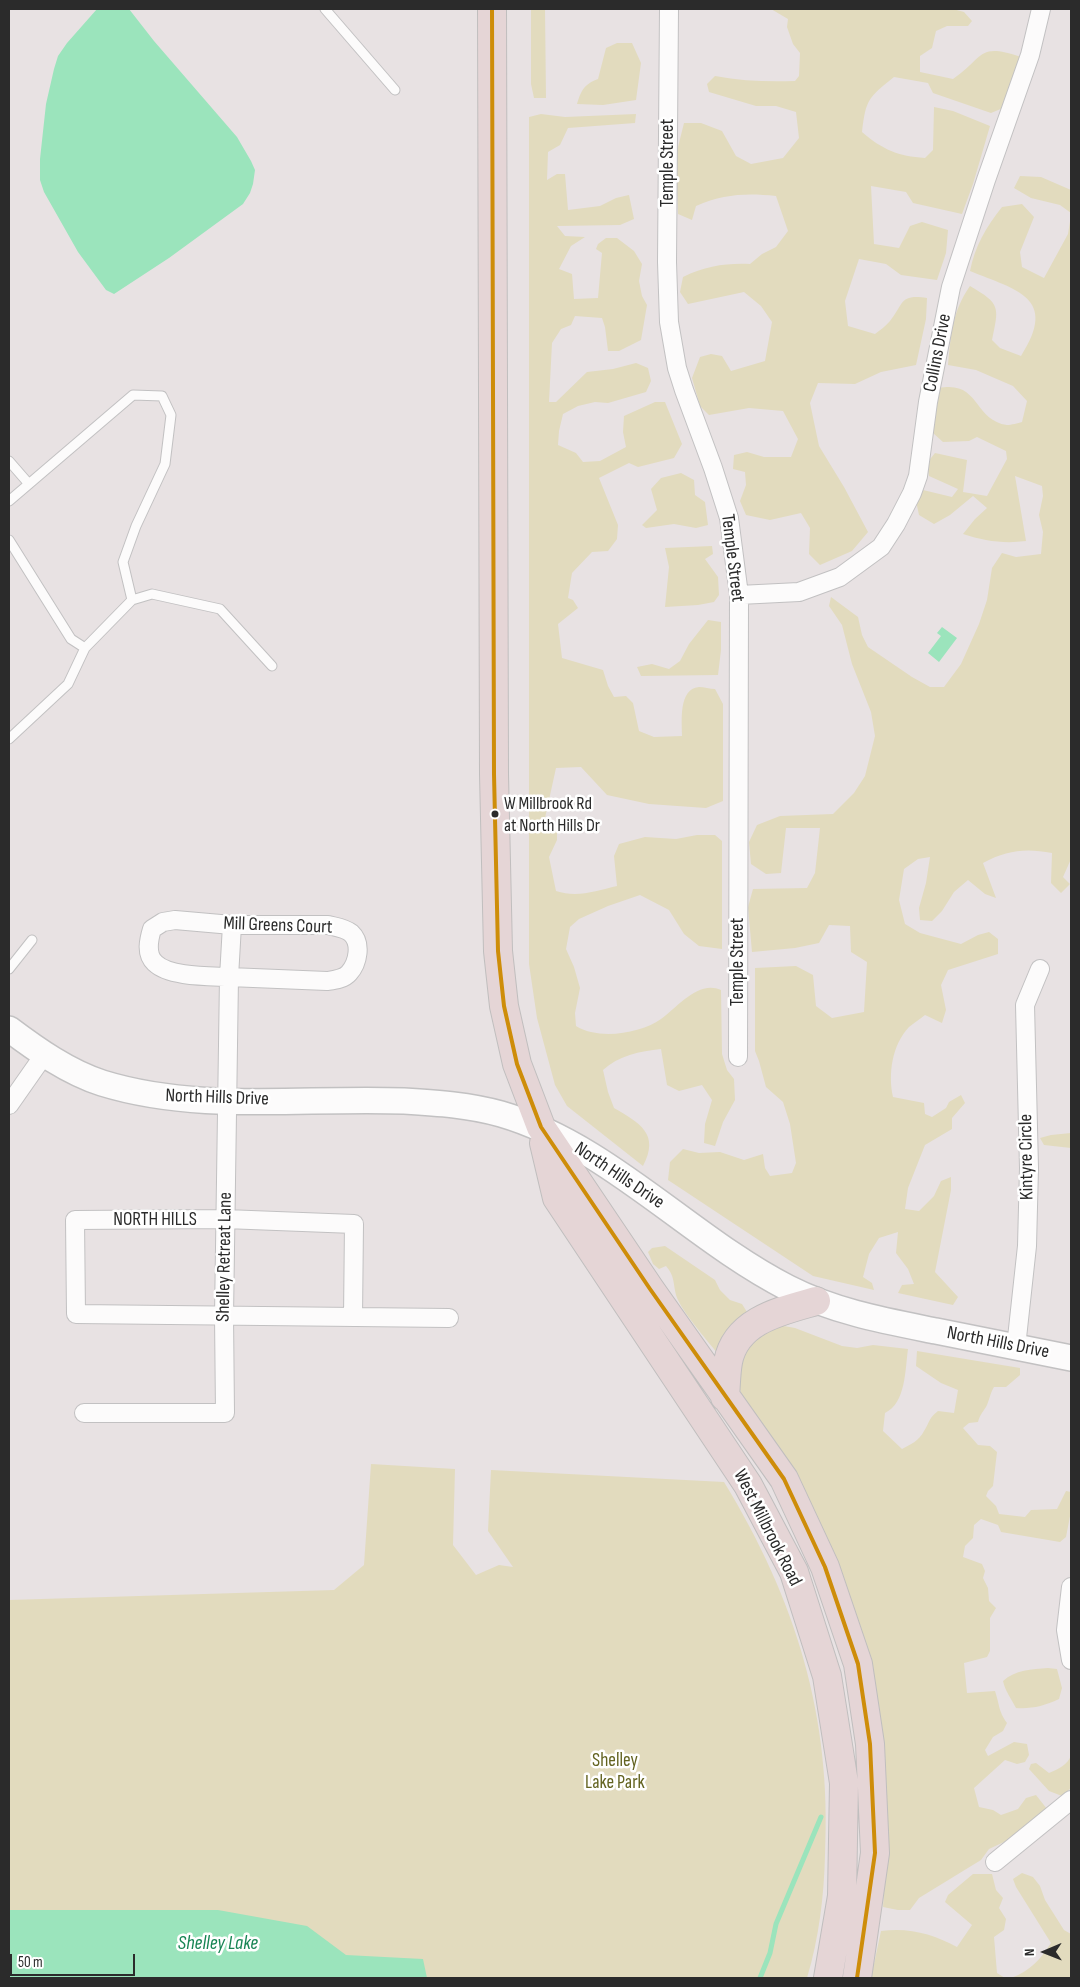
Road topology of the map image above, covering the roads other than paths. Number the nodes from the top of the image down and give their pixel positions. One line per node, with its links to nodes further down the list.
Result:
1 (325, 9): 5 (lane)
2 (492, 9): 25 (main road)
3 (669, 9): 10 (street, Temple Street)
4 (1041, 9): 10 (street, Collins Drive)
5 (395, 90)
6 (9, 460): 7 (lane)
7 (29, 484): 8 (lane); 11 (lane)
8 (9, 501)
9 (9, 540): 12 (lane)
10 (739, 594): 22 (street, Temple Street)
11 (132, 600): 12 (lane); 13 (lane)
12 (85, 648): 14 (lane)
13 (272, 666)
14 (9, 739)
15 (232, 925): 19 (street); 19 (street, Mill Greens Court); 19 (street, Mill Greens Court)
16 (32, 940): 17 (lane)
17 (9, 969)
18 (1040, 969): 31 (street, Kintyre Circle)
19 (229, 977): 23 (street)
20 (9, 1028): 21 (main road, North Hills Drive)
21 (44, 1054): 23 (main road, North Hills Drive); 24 (street)
22 (738, 1057)
23 (227, 1101): 25 (main road, North Hills Drive); 26 (street, Shelley Retreat Lane)
24 (9, 1105)
25 (540, 1127): 27 (main road, North Hills Drive); 33 (main road); 39 (main road, West Millbrook Road)
26 (225, 1220): 28 (street, Shelley Retreat Lane); 28 (street, NORTH HILLS); 29 (street, NORTH HILLS)
27 (816, 1301): 31 (main road, North Hills Drive); 33 (main road)
28 (224, 1316): 29 (street); 34 (street, Shelley Retreat Lane)
29 (352, 1317): 30 (street)
30 (449, 1318)
31 (1016, 1347): 32 (main road, North Hills Drive)
32 (1071, 1358)
33 (725, 1397): 40 (main road)
34 (84, 1413)
35 (1071, 1590): 36 (street)
36 (1071, 1660)
37 (1071, 1800): 38 (street)
38 (995, 1862)
39 (828, 1978)
40 (857, 1978)

